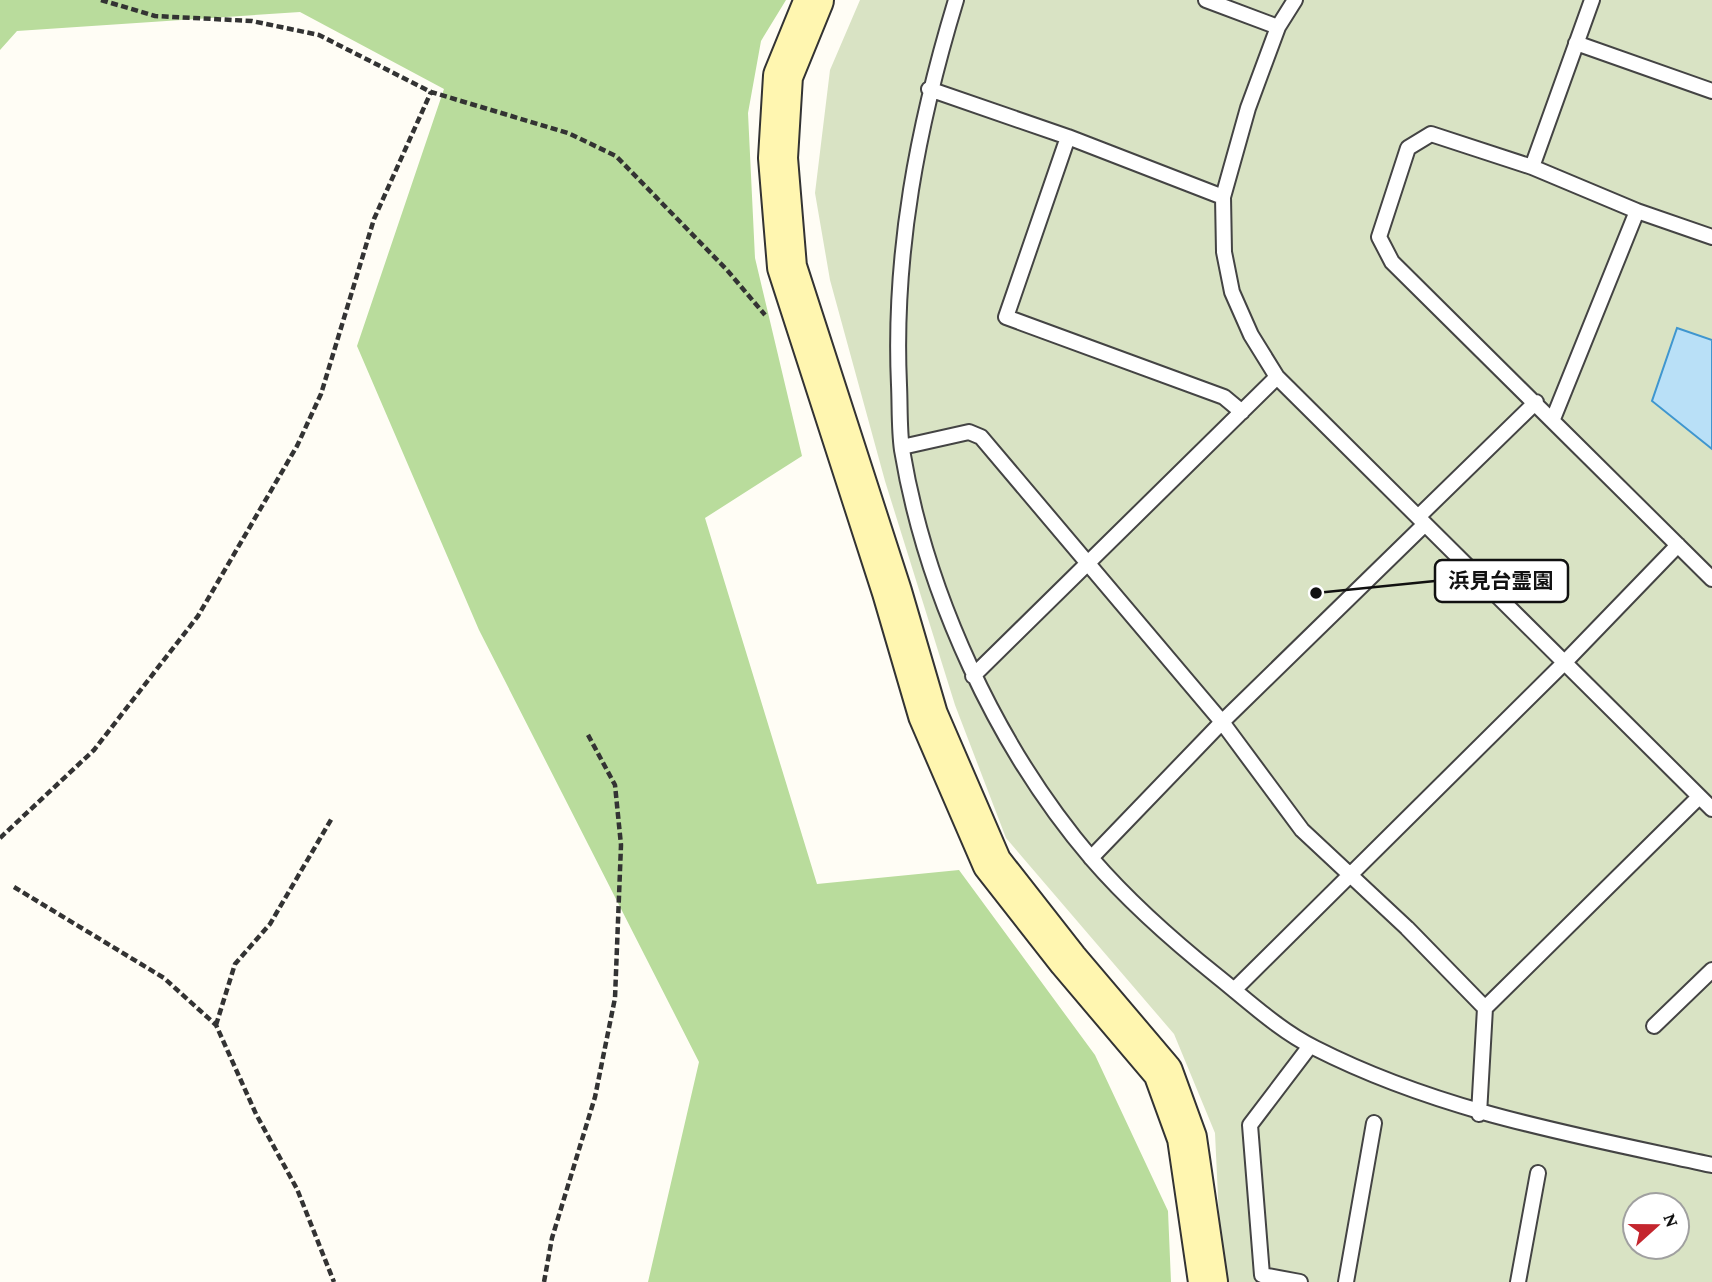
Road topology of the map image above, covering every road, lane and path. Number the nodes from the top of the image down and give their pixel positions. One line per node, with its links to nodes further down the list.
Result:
1 (101, 0): 11 (path)
2 (814, 0): 49 (street)
3 (957, 0): 9 (lane)
4 (1206, 0): 7 (lane)
5 (1295, 0): 7 (lane)
6 (1592, 0): 8 (lane)
7 (1278, 27): 14 (lane)
8 (1576, 43): 10 (lane); 13 (lane)
9 (929, 89): 12 (lane); 22 (lane)
10 (1712, 91)
11 (431, 92): 17 (path); 33 (path)
12 (1068, 137): 14 (lane); 20 (lane)
13 (1532, 167): 15 (lane); 19 (lane)
14 (1223, 197): 18 (lane)
15 (1637, 212): 16 (lane); 21 (lane)
16 (1712, 237)
17 (772, 323)
18 (1277, 377): 20 (lane); 23 (lane)
19 (1536, 402): 21 (lane); 23 (lane)
20 (1242, 412): 25 (lane)
21 (1553, 419): 24 (lane)
22 (902, 447): 25 (lane); 28 (lane)
23 (1421, 521): 27 (lane); 29 (lane)
24 (1678, 545): 26 (lane); 27 (lane)
25 (1090, 564): 28 (lane); 29 (lane)
26 (1712, 579)
27 (1564, 663): 31 (lane); 35 (lane)
28 (974, 676): 34 (lane)
29 (1222, 722): 34 (lane); 35 (lane)
30 (587, 733): 48 (path)
31 (1708, 803): 39 (lane)
32 (332, 818): 40 (path)
33 (0, 838)
34 (1091, 858): 38 (lane)
35 (1347, 875): 38 (lane); 39 (lane)
36 (14, 887): 40 (path)
37 (1712, 970): 41 (lane)
38 (1234, 990): 42 (lane)
39 (1485, 1008): 43 (lane)
40 (216, 1025): 47 (path)
41 (1654, 1026)
42 (1310, 1046): 43 (lane); 50 (lane)
43 (1479, 1114): 45 (lane)
44 (1374, 1123): 51 (lane)
45 (1712, 1165)
46 (1538, 1173): 52 (lane)
47 (334, 1282)
48 (544, 1282)
49 (1208, 1282)
50 (1300, 1282)
51 (1346, 1282)
52 (1518, 1282)

